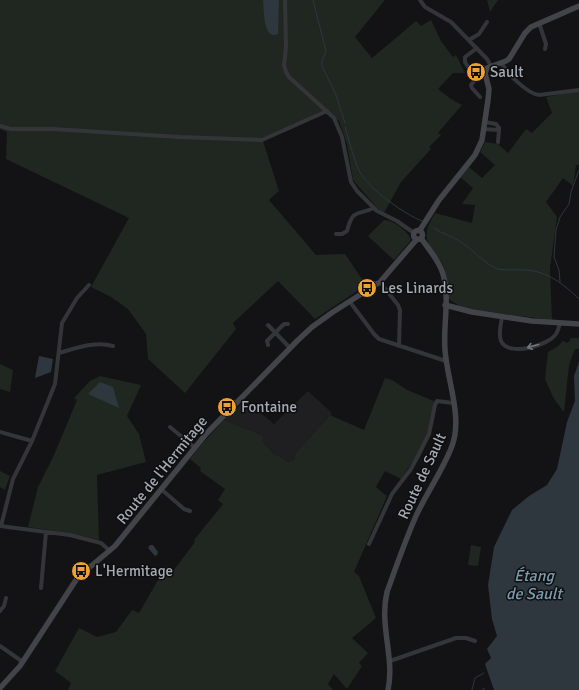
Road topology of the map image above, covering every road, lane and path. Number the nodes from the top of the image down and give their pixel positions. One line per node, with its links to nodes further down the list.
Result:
1 (285, 0): 14 (street)
2 (420, 0): 6 (street)
3 (579, 6): 5 (street)
4 (487, 22): 6 (street)
5 (539, 23): 8 (street); 9 (street)
6 (469, 40): 7 (street)
7 (477, 48): 10 (street); 11 (street)
8 (545, 50)
9 (502, 63): 10 (street); 12 (street)
10 (491, 66): 11 (street)
11 (483, 70): 13 (street); 15 (street)
12 (579, 90)
13 (480, 97)
14 (328, 111): 16 (street); 20 (street)
15 (485, 122): 17 (street); 18 (street)
16 (0, 126)
17 (484, 130): 18 (street); 21 (street)
18 (499, 130): 19 (street)
19 (498, 142)
20 (374, 208): 22 (street); 23 (street)
21 (420, 230): 22 (street); 24 (street)
22 (414, 233): 24 (street)
23 (336, 234)
24 (419, 239): 25 (street, Route de l'Hermitage); 28 (street, Route de Sault)
25 (380, 282): 27 (street, Route de l'Hermitage); 37 (street)
26 (89, 285): 39 (street)
27 (350, 302): 37 (street); 38 (street, Route de l'Hermitage)
28 (445, 305): 29 (street); 40 (street, Route de Sault)
29 (502, 317): 30 (street); 30 (street, one-way to 29)
30 (560, 323): 32 (street)
31 (288, 324): 34 (street)
32 (579, 324)
33 (268, 326): 34 (street)
34 (275, 333): 35 (street); 38 (street)
35 (268, 344)
36 (113, 346): 39 (street)
37 (399, 346): 40 (street)
38 (290, 348): 45 (street, Route de l'Hermitage)
39 (59, 353): 44 (street)
40 (446, 361): 41 (street, Route de Sault)
41 (453, 403): 50 (street); 57 (street, Route de Sault)
42 (170, 427): 45 (street)
43 (0, 432): 44 (street)
44 (32, 441): 48 (street)
45 (194, 447): 46 (street, Route de l'Hermitage)
46 (160, 489): 47 (street); 51 (street, Route de l'Hermitage)
47 (190, 511)
48 (0, 526): 49 (street)
49 (46, 532): 51 (street); 52 (street)
50 (369, 544)
51 (110, 551): 58 (street, Route de l'Hermitage)
52 (41, 588)
53 (6, 598): 54 (street)
54 (0, 611)
55 (474, 641): 57 (street)
56 (0, 646): 58 (street)
57 (390, 661): 60 (street, Route de Sault)
58 (23, 662): 59 (street, Route de l'Hermitage)
59 (0, 688)
60 (388, 690)

